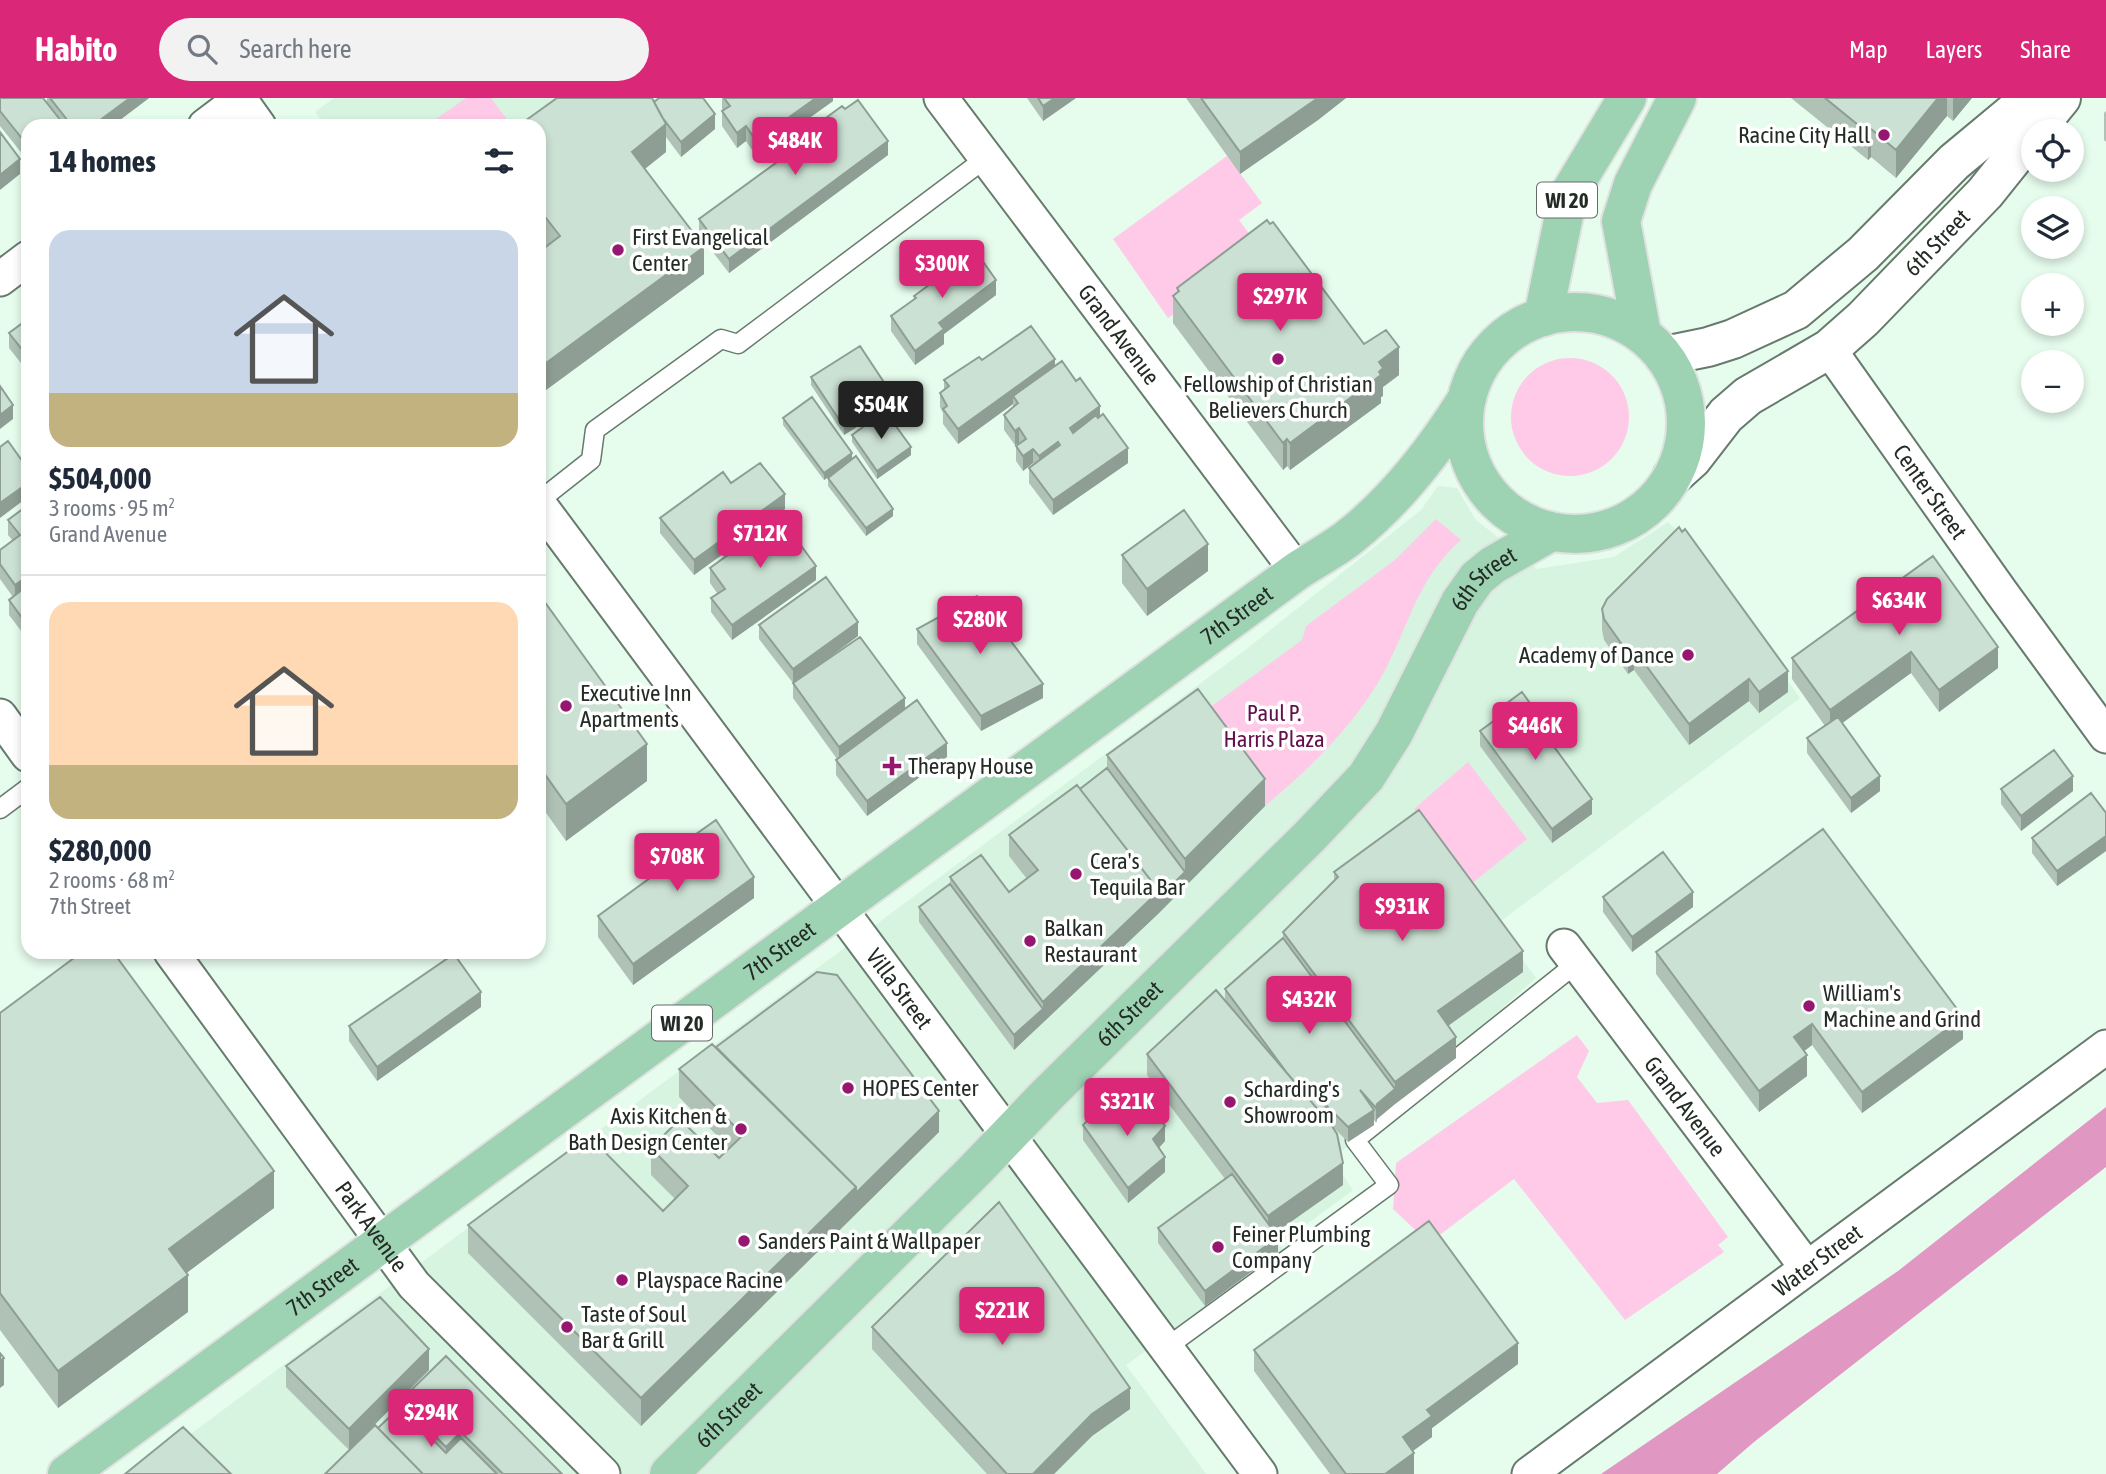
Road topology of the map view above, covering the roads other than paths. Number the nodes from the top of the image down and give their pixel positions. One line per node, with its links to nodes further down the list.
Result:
1 (240, 98): 7 (street); 8 (street)
2 (941, 98): 11 (street, Grand Avenue)
3 (1627, 98): 14 (main road, WI 20)
4 (1677, 98): 15 (main road, WI 20)
5 (2031, 98): 15 (street, 6th Street)
6 (2061, 98): 9 (street, 6th Street)
7 (214, 119)
8 (255, 119)
9 (2044, 119)
10 (2021, 148): 16 (street, 6th Street)
11 (986, 158): 19 (lane); 22 (street, Grand Avenue)
12 (21, 263): 13 (street)
13 (0, 279)
14 (1543, 317): 15 (main road); 17 (main road, WI 20)
15 (1653, 345): 18 (main road, WI 20)
16 (1829, 349): 18 (street, 6th Street); 24 (street, Center Street)
17 (1465, 402): 21 (main road); 22 (main road, 7th Street / WI 20)
18 (1672, 477): 21 (main road, WI 20)
19 (546, 496)
20 (546, 512): 28 (street, Villa Street)
21 (1552, 532): 32 (main road, 6th Street / WI 20)
22 (1297, 571): 28 (main road, 7th Street / WI 20)
23 (0, 716): 25 (street)
24 (2106, 736)
25 (21, 745)
26 (21, 793): 27 (lane)
27 (0, 809)
28 (838, 909): 32 (street, Villa Street); 33 (main road, 7th Street / WI 20)
29 (1571, 955): 34 (street, Grand Avenue); 35 (lane)
30 (176, 959): 33 (street, Park Avenue)
31 (2106, 1047): 34 (street, Water Street)
32 (1009, 1136): 35 (street, Villa Street); 38 (main road, 6th Street / WI 20)
33 (382, 1242): 36 (main road, 7th Street / WI 20); 37 (street, Park Avenue)
34 (1807, 1268): 40 (street, Water Street)
35 (1167, 1347): 39 (street, Villa Street)
36 (67, 1474)
37 (603, 1474)
38 (669, 1474)
39 (1260, 1474)
40 (1529, 1474)

